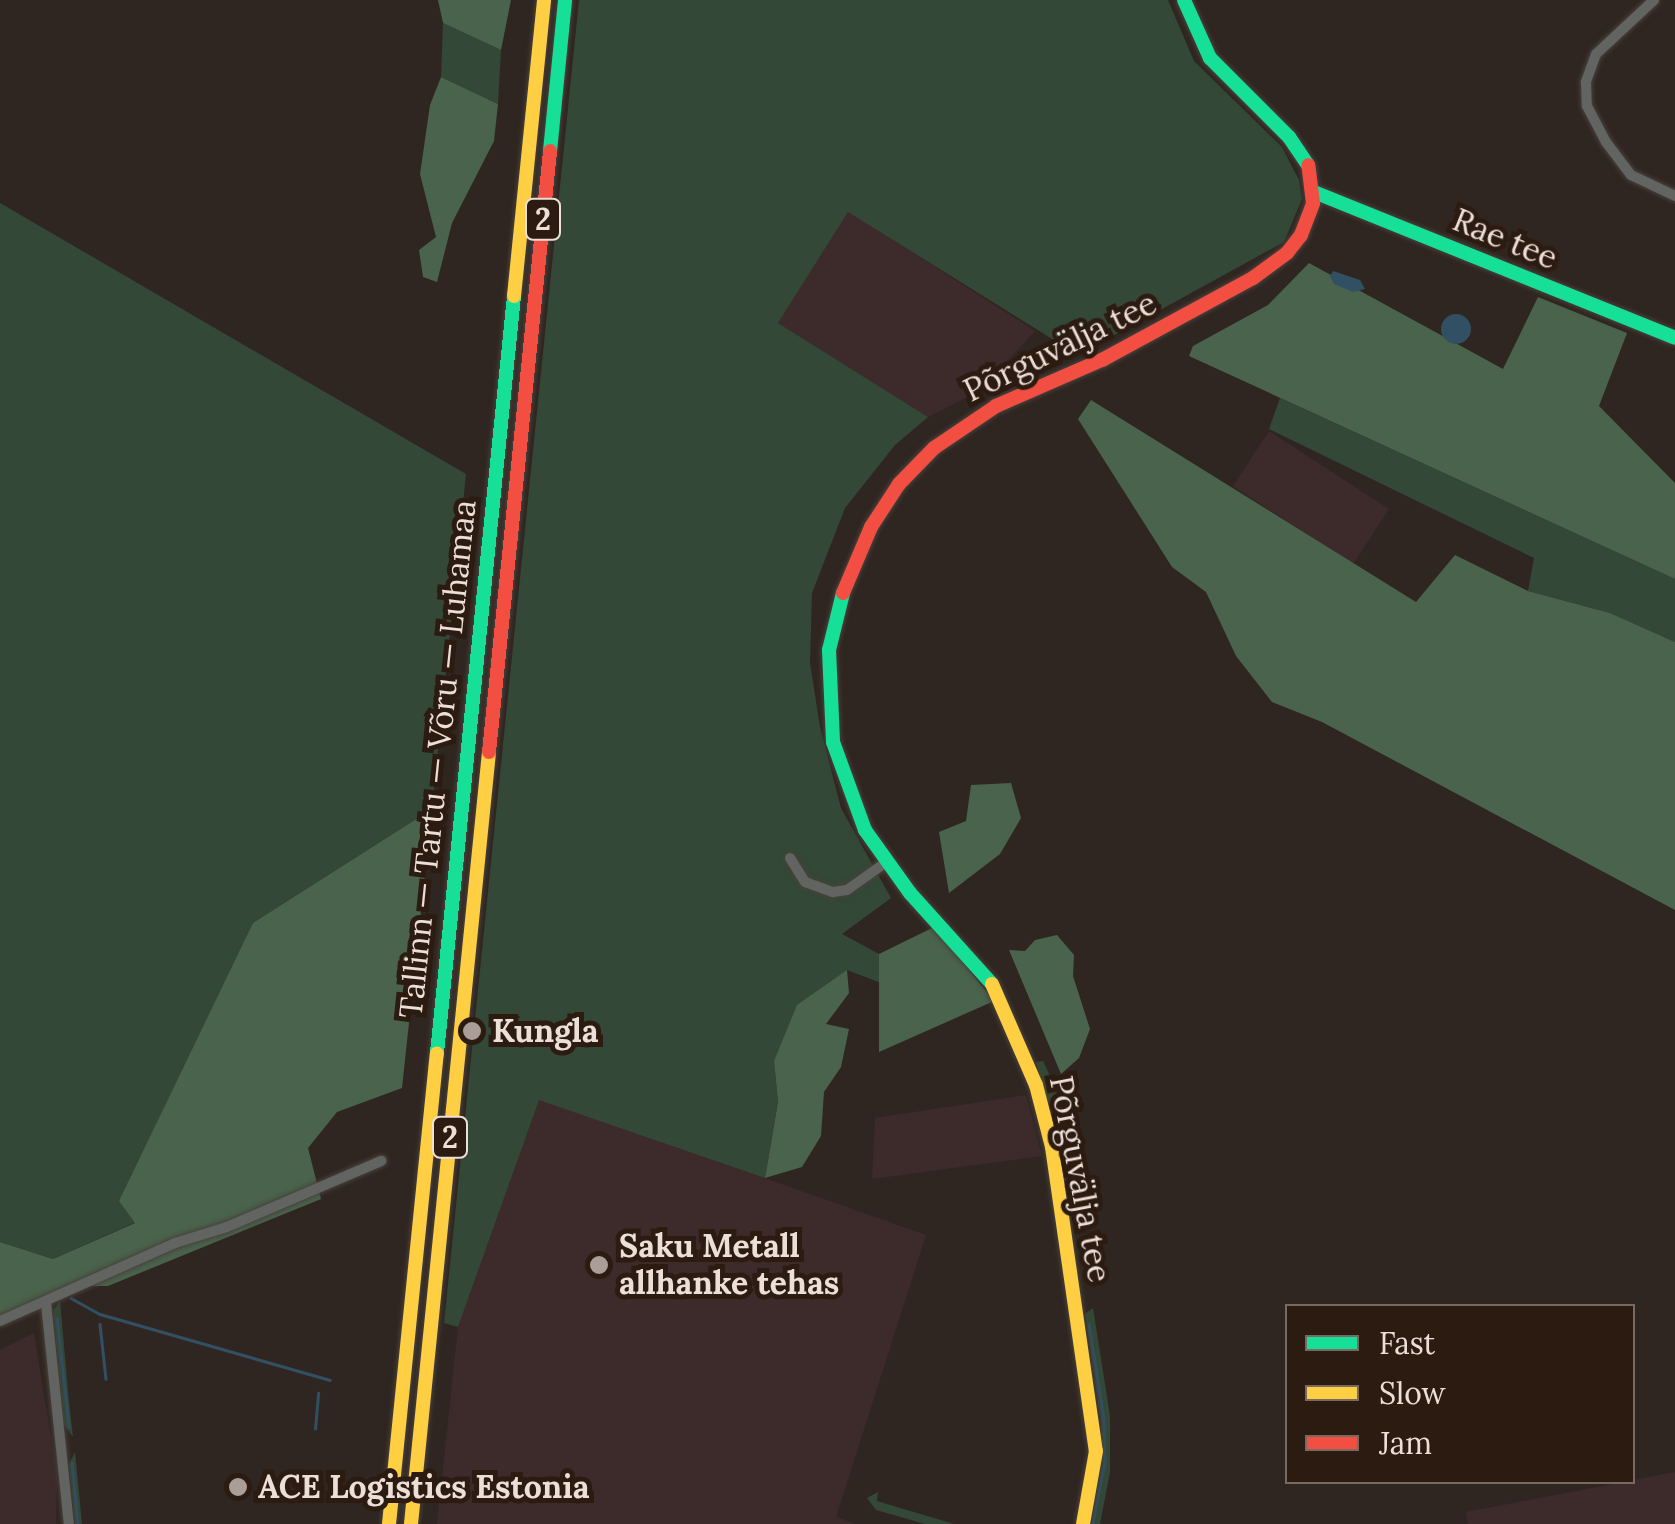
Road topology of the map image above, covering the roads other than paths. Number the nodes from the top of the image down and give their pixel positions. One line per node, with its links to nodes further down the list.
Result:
1 (544, 0): 14 (main road, Tallinn — Tartu — Võru — Luhamaa / 2)
2 (565, 0): 15 (main road, Tallinn — Tartu — Võru — Luhamaa / 2)
3 (1184, 0): 5 (main road)
4 (1654, 0): 6 (street)
5 (1314, 192): 7 (main road, Rae tee); 9 (main road, Põrguvälja tee)
6 (1675, 196)
7 (1675, 338)
8 (790, 858): 9 (street)
9 (885, 863): 16 (main road, Põrguvälja tee)
10 (381, 1162): 11 (street)
11 (46, 1303): 12 (street); 13 (street)
12 (0, 1322)
13 (69, 1524)
14 (388, 1524)
15 (411, 1524)
16 (1083, 1524)

